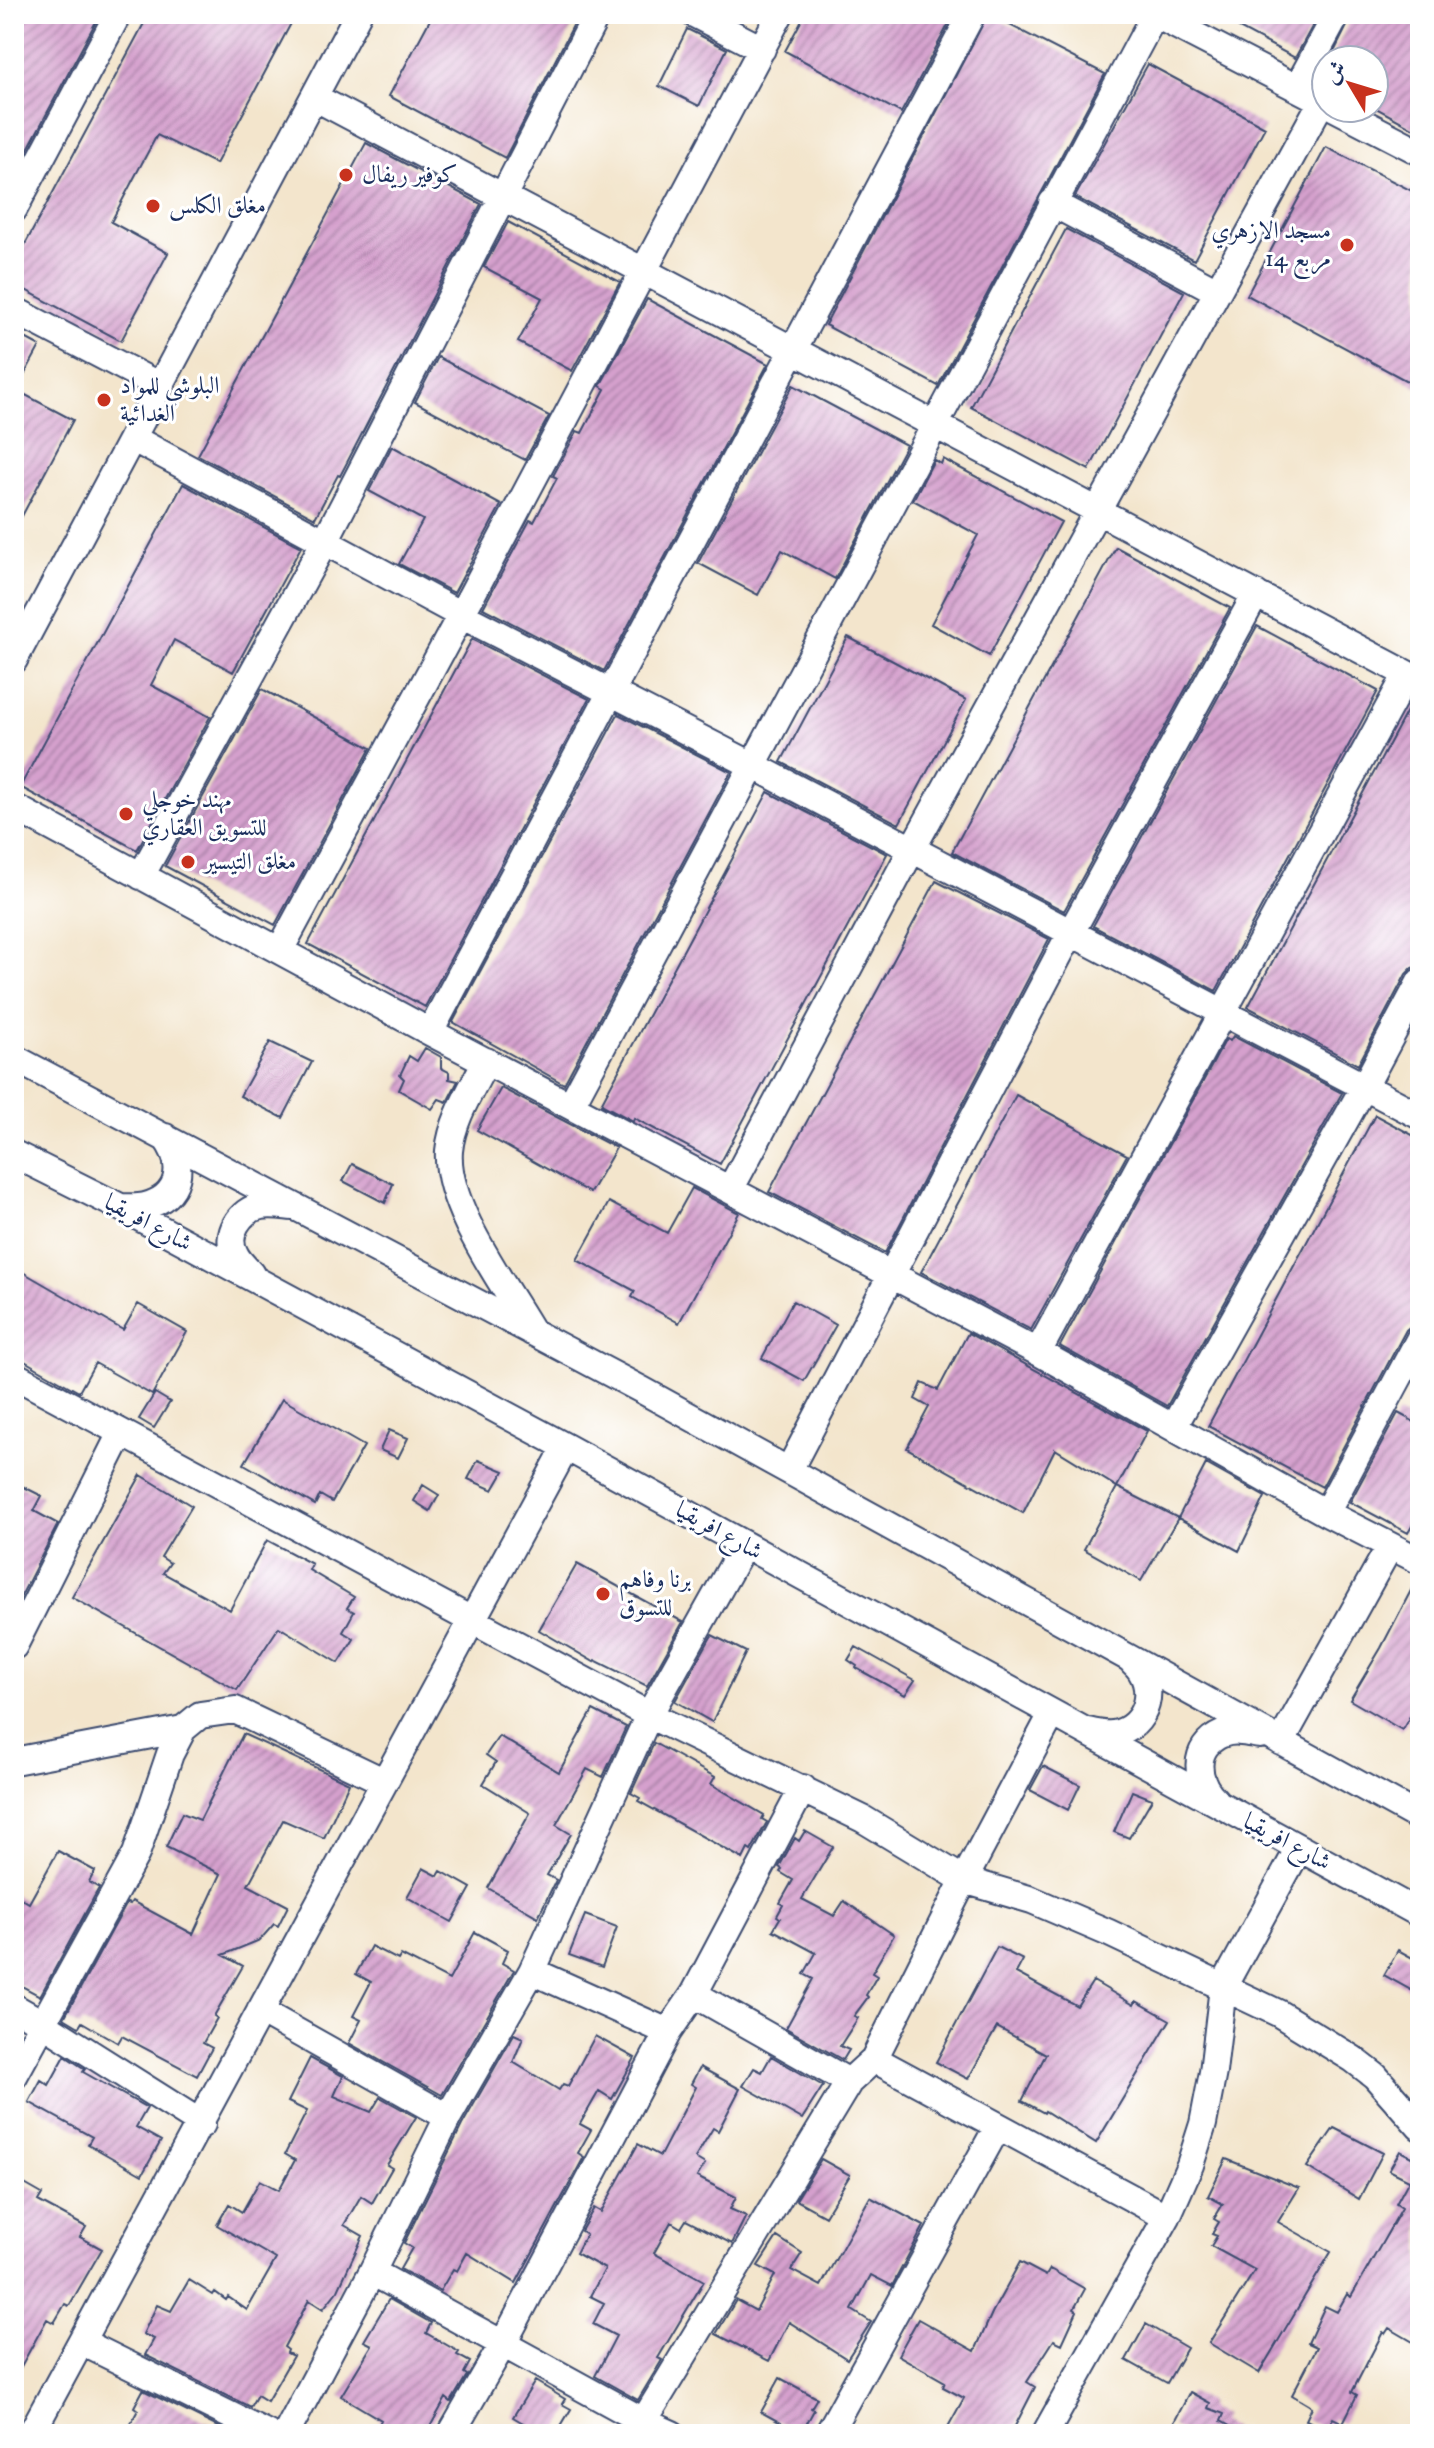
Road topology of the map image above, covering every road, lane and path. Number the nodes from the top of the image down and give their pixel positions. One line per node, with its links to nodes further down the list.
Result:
1 (118, 14): 18 (street)
2 (358, 14): 12 (street)
3 (597, 14): 16 (street)
4 (694, 14): 9 (street)
5 (780, 14): 9 (street)
6 (972, 14): 22 (street)
7 (1154, 14): 10 (street); 17 (street)
8 (1337, 14): 10 (street)
9 (762, 49): 19 (street)
10 (1297, 88): 11 (street)
11 (1310, 95)
12 (314, 97): 16 (street); 23 (street)
13 (1316, 124): 20 (street)
14 (1366, 124): 15 (street)
15 (1420, 152)
16 (504, 198): 19 (street); 27 (street)
17 (1052, 203): 20 (street); 24 (street)
18 (14, 209)
19 (644, 271): 22 (street); 29 (street)
20 (1217, 291): 26 (street)
21 (14, 310): 23 (street)
22 (793, 350): 24 (street); 32 (street)
23 (160, 386): 25 (street)
24 (934, 424): 26 (street); 33 (street)
25 (132, 438): 27 (street); 30 (street)
26 (1098, 511): 28 (street); 35 (street)
27 (325, 541): 29 (street); 36 (street)
28 (1256, 594): 31 (street); 37 (street)
29 (461, 615): 32 (street); 38 (street)
30 (14, 660)
31 (1413, 677): 40 (street)
32 (611, 692): 33 (street); 41 (street)
33 (754, 766): 35 (street); 45 (street)
34 (14, 807): 36 (street)
35 (911, 851): 37 (street); 49 (street)
36 (141, 876): 38 (street)
37 (1070, 934): 40 (street); 52 (street)
38 (280, 950): 41 (street)
39 (1420, 982): 44 (street)
40 (1223, 1011): 44 (street); 56 (street)
41 (430, 1032): 43 (street)
42 (14, 1058): 47 (street)
43 (486, 1061): 45 (street); 54 (street)
44 (1364, 1087): 46 (street); 58 (street)
45 (571, 1105): 49 (street)
46 (1420, 1116)
47 (165, 1137): 50 (street); 51 (street)
48 (18, 1165): 50 (street, شارع افريقيا)
49 (731, 1188): 52 (street)
50 (120, 1207): 53 (street, شارع افريقيا)
51 (296, 1208): 53 (street); 54 (street)
52 (889, 1276): 56 (street); 61 (street)
53 (259, 1283): 60 (street, شارع افريقيا)
54 (532, 1332): 61 (street)
55 (1420, 1338): 62 (street)
56 (1038, 1352): 58 (street)
57 (14, 1375): 59 (street)
58 (1174, 1426): 62 (street)
59 (121, 1433): 66 (street); 67 (street)
60 (566, 1447): 63 (street, شارع افريقيا); 66 (street)
61 (789, 1470): 68 (street)
62 (1326, 1513): 64 (street)
63 (744, 1545): 69 (street, شارع افريقيا); 70 (street)
64 (1390, 1546): 65 (street); 73 (street)
65 (1420, 1561)
66 (471, 1619): 70 (street); 75 (street)
67 (14, 1646)
68 (1126, 1657): 71 (street); 73 (street)
69 (1052, 1714): 71 (street, شارع افريقيا); 80 (street)
70 (649, 1715): 76 (street); 82 (street)
71 (1076, 1727): 77 (street, شارع افريقيا)
72 (183, 1729): 74 (street); 75 (street); 87 (street)
73 (1276, 1739): 77 (street); 78 (street)
74 (14, 1761)
75 (383, 1781): 86 (street)
76 (803, 1788): 80 (street); 84 (street)
77 (1228, 1810): 79 (street, شارع افريقيا)
78 (1420, 1818)
79 (1299, 1848): 81 (street, شارع افريقيا); 83 (street)
80 (964, 1880): 83 (street); 89 (street)
81 (1420, 1914)
82 (532, 1971): 88 (street); 92 (street)
83 (1223, 1987): 95 (street); 96 (street)
84 (694, 1994): 88 (street); 91 (street)
85 (14, 2007): 87 (street)
86 (260, 2011): 92 (street); 93 (street)
87 (44, 2024): 90 (street); 93 (street)
88 (668, 2032): 99 (street)
89 (874, 2059): 91 (street); 94 (street)
90 (14, 2076)
91 (849, 2082): 100 (street)
92 (448, 2117): 97 (street)
93 (202, 2124): 98 (street)
94 (998, 2126): 96 (street); 106 (street)
95 (1420, 2127)
96 (1167, 2217): 107 (street)
97 (372, 2272): 99 (street); 103 (street)
98 (82, 2342): 101 (street); 102 (street)
99 (503, 2344): 100 (street); 104 (street)
100 (640, 2428): 105 (street)
101 (31, 2434)
102 (268, 2434)
103 (286, 2434)
104 (451, 2434)
105 (672, 2434)
106 (828, 2434)
107 (1045, 2434)

